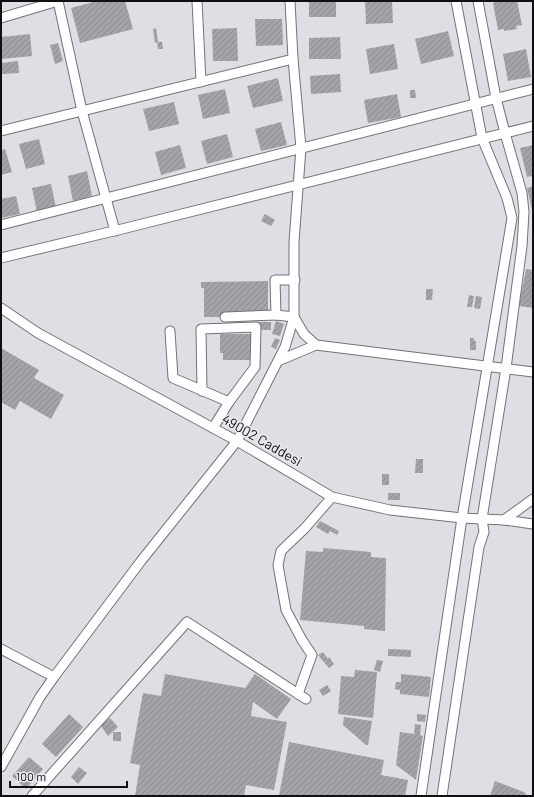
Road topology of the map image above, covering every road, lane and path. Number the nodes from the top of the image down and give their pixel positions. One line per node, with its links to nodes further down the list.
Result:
1 (58, 1): 6 (street); 12 (street)
2 (196, 1): 8 (street)
3 (290, 1): 7 (street)
4 (456, 1): 11 (street)
5 (478, 1): 10 (street)
6 (1, 18)
7 (293, 60): 8 (street); 17 (street)
8 (201, 82): 12 (street)
9 (533, 90): 10 (street)
10 (496, 98): 11 (street); 15 (street)
11 (476, 103): 16 (street); 17 (street)
12 (82, 111): 14 (street); 19 (street)
13 (533, 126): 15 (street)
14 (1, 131)
15 (505, 133): 16 (street); 32 (street)
16 (482, 138): 18 (street); 31 (street)
17 (301, 148): 18 (street); 19 (street)
18 (297, 186): 21 (street); 23 (street)
19 (106, 198): 20 (street); 21 (street)
20 (1, 225)
21 (115, 231): 22 (street)
22 (1, 258)
23 (295, 280): 25 (street); 27 (street)
24 (1, 308): 36 (street, 49002 Caddesi)
25 (276, 315): 26 (street); 27 (street)
26 (225, 317)
27 (294, 317): 29 (street); 30 (street)
28 (170, 331): 34 (street)
29 (316, 345): 30 (street); 31 (street)
30 (278, 361): 37 (street)
31 (487, 366): 32 (street); 40 (street)
32 (506, 368): 33 (street); 41 (street)
33 (533, 372)
34 (202, 391): 35 (street); 35 (street)
35 (228, 402): 36 (street)
36 (213, 428): 37 (street, 49002 Caddesi)
37 (237, 441): 38 (street, 49002 Caddesi); 45 (street)
38 (332, 496): 40 (street, 49002 Caddesi); 46 (street)
39 (533, 498): 42 (street)
40 (462, 518): 41 (street, 49002 Caddesi); 50 (street)
41 (482, 519): 42 (street, 49002 Caddesi); 51 (street)
42 (504, 520): 43 (street, 49002 Caddesi)
43 (533, 524)
44 (1, 649): 45 (street)
45 (54, 677): 48 (street)
46 (298, 694): 47 (street); 49 (street)
47 (306, 699)
48 (1, 767)
49 (32, 796)
50 (421, 796)
51 (442, 796)

